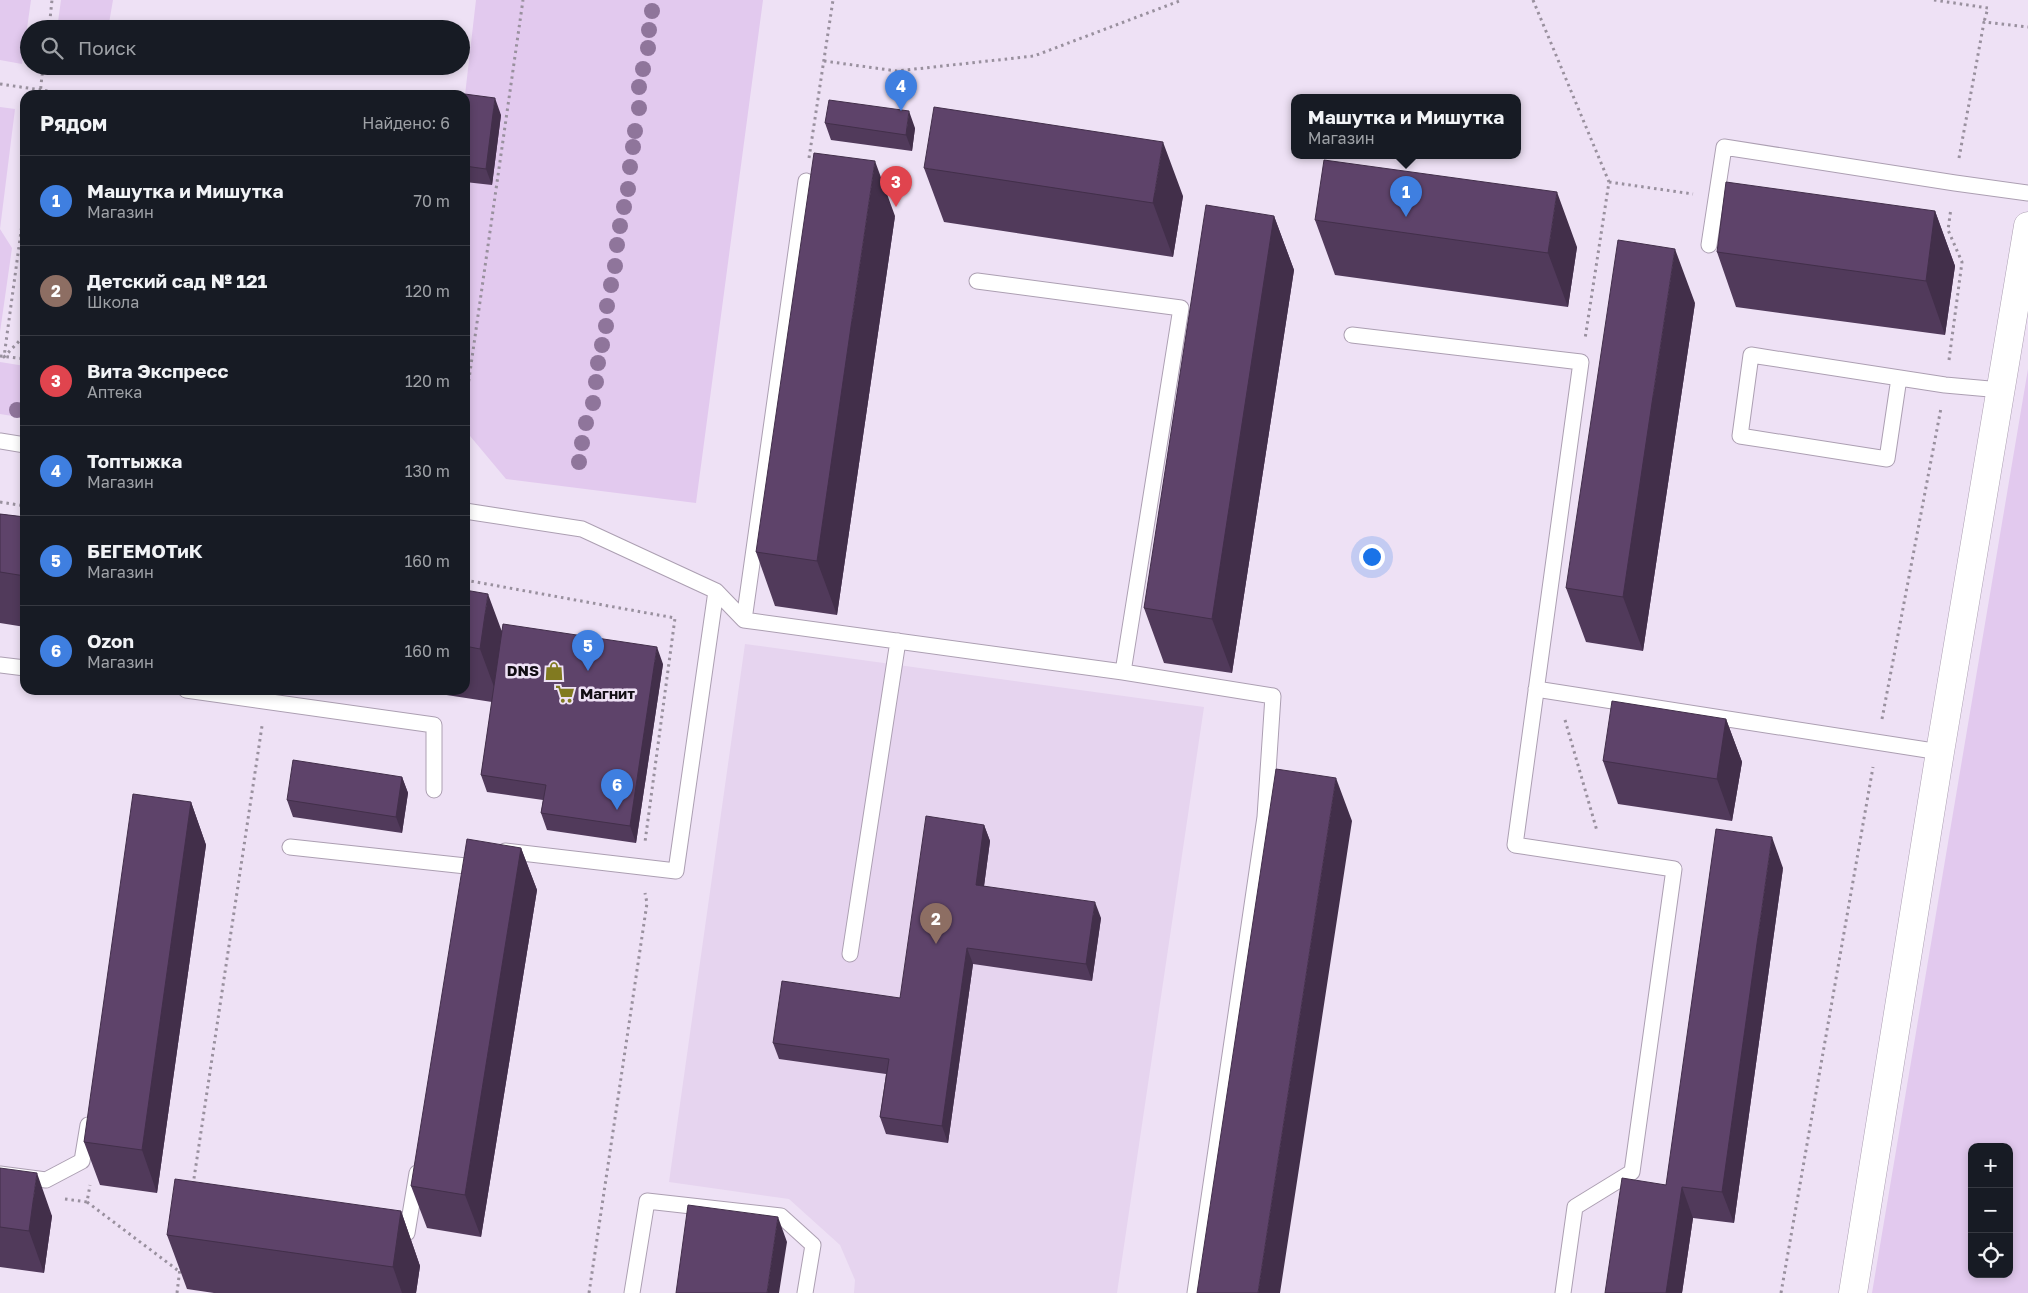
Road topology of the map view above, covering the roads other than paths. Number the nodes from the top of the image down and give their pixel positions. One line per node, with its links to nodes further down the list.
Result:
1 (806, 180): 13 (lane)
2 (2028, 193): 4 (lane)
3 (2028, 226): 8 (street)
4 (1709, 245)
5 (977, 282): 17 (lane)
6 (1352, 335): 18 (lane)
7 (1899, 378): 7 (lane); 8 (lane)
8 (2001, 390): 20 (street)
9 (0, 441): 10 (lane)
10 (20, 444)
11 (470, 512): 12 (lane)
12 (716, 591): 13 (lane); 24 (lane)
13 (744, 620): 14 (lane)
14 (898, 641): 17 (lane); 25 (lane)
15 (0, 665): 16 (lane)
16 (20, 667)
17 (1123, 672): 32 (lane)
18 (1536, 689): 20 (lane); 33 (lane)
19 (242, 695): 21 (lane)
20 (1940, 752): 34 (street)
21 (434, 790)
22 (469, 847): 23 (lane)
23 (290, 848)
24 (489, 850)
25 (850, 954)
26 (90, 1112): 28 (lane)
27 (420, 1156): 29 (lane)
28 (0, 1174)
29 (379, 1229)
30 (632, 1293): 31 (lane)
31 (805, 1293)
32 (1195, 1293)
33 (1563, 1293)
34 (1854, 1293)

